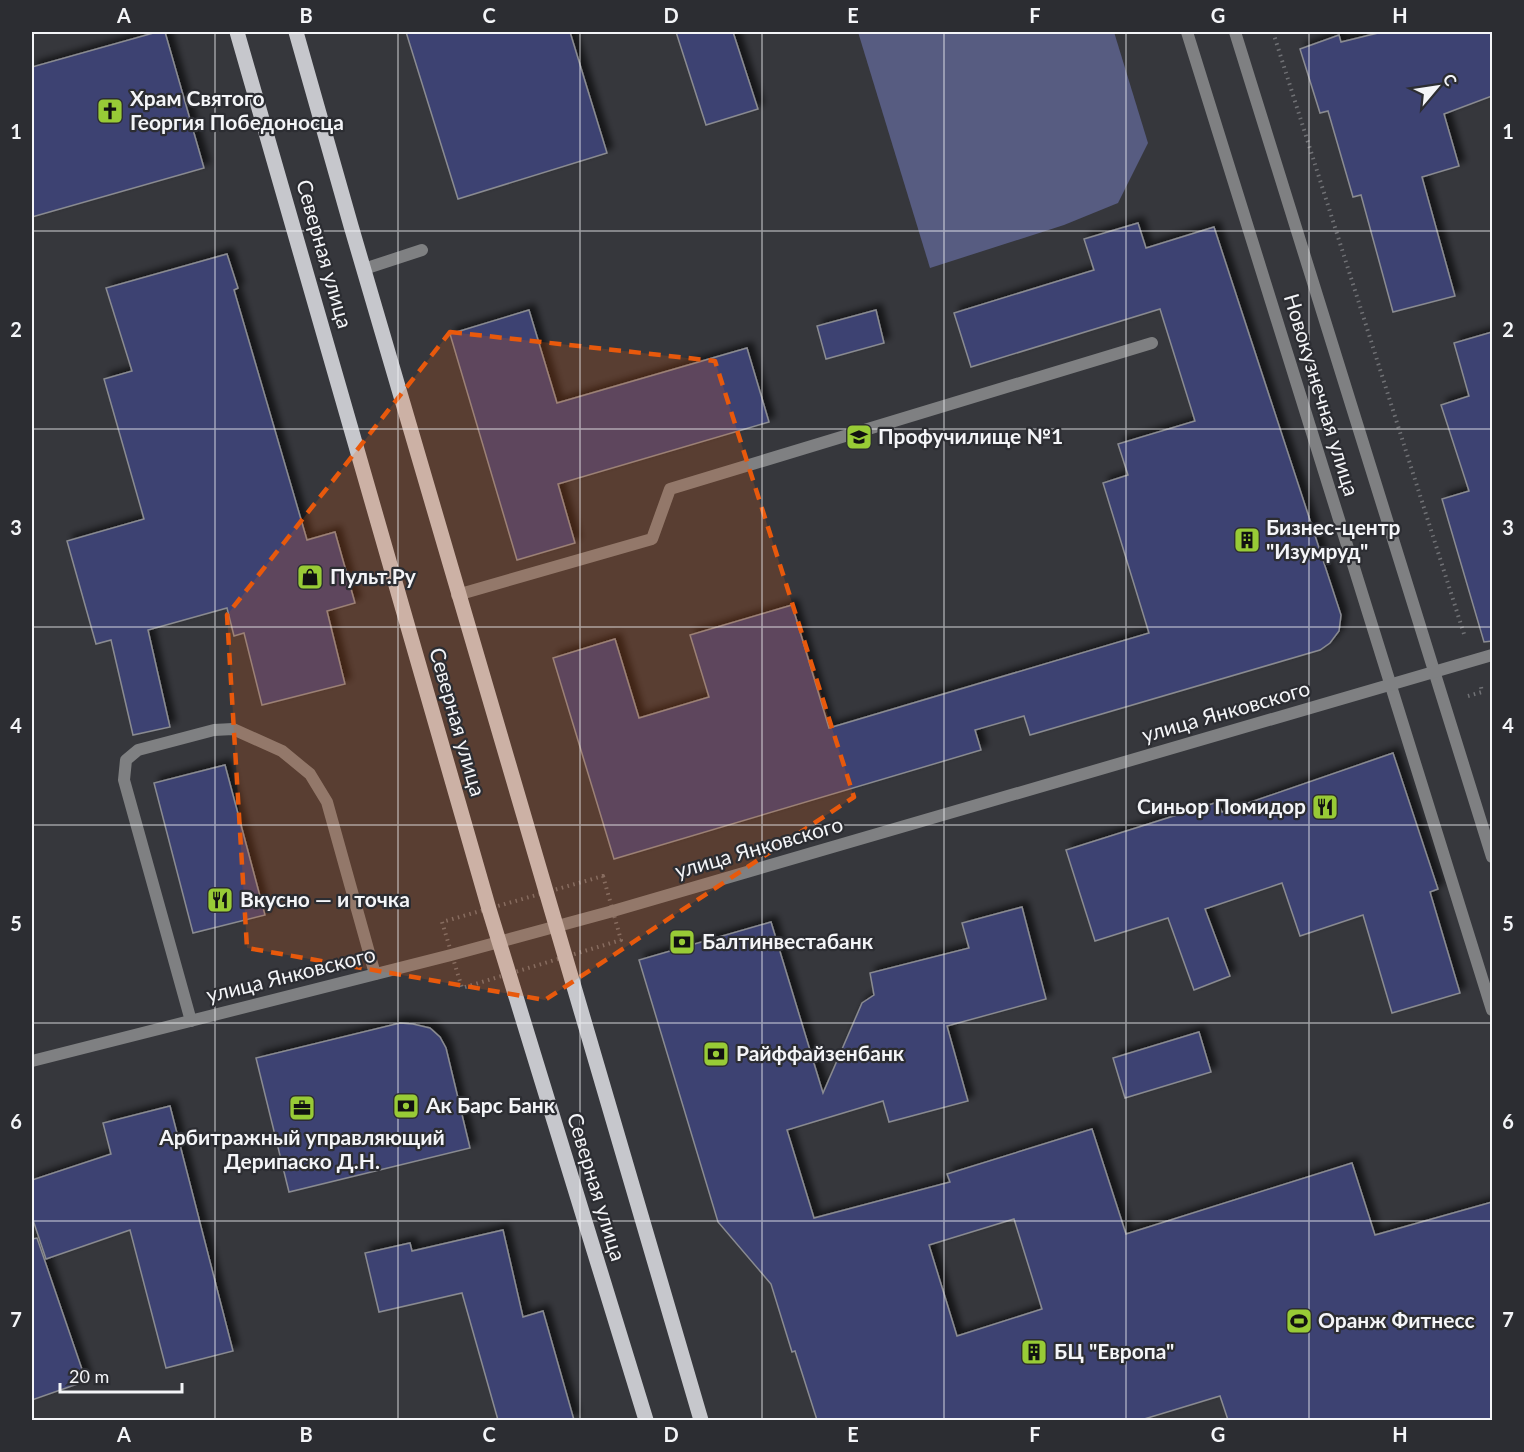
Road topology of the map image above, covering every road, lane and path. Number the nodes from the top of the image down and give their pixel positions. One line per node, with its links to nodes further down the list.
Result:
1 (237, 32): 17 (main road, Северная улица)
2 (296, 32): 7 (main road, Северная улица)
3 (1187, 32): 13 (street, Новокузнечная улица)
4 (1235, 32): 12 (street, Новокузнечная улица)
5 (1273, 32): 11 (path)
6 (422, 250): 7 (street)
7 (364, 269): 9 (main road, Северная улица)
8 (1152, 343): 9 (street)
9 (457, 595): 16 (main road, Северная улица)
10 (1492, 655): 11 (street, улица Янковского)
11 (1473, 661): 12 (street, улица Янковского); 14 (path)
12 (1435, 672): 13 (street, улица Янковского); 15 (street, Новокузнечная улица)
13 (1391, 685): 16 (street, улица Янковского); 19 (street, Новокузнечная улица)
14 (1482, 692)
15 (1492, 857)
16 (554, 927): 17 (street, улица Янковского); 23 (main road, Северная улица)
17 (499, 942): 18 (street, улица Янковского); 22 (main road, Северная улица)
18 (375, 974): 20 (street, улица Янковского); 20 (street)
19 (1492, 1010)
20 (191, 1021): 21 (street, улица Янковского)
21 (32, 1061)
22 (646, 1420)
23 (701, 1420)

